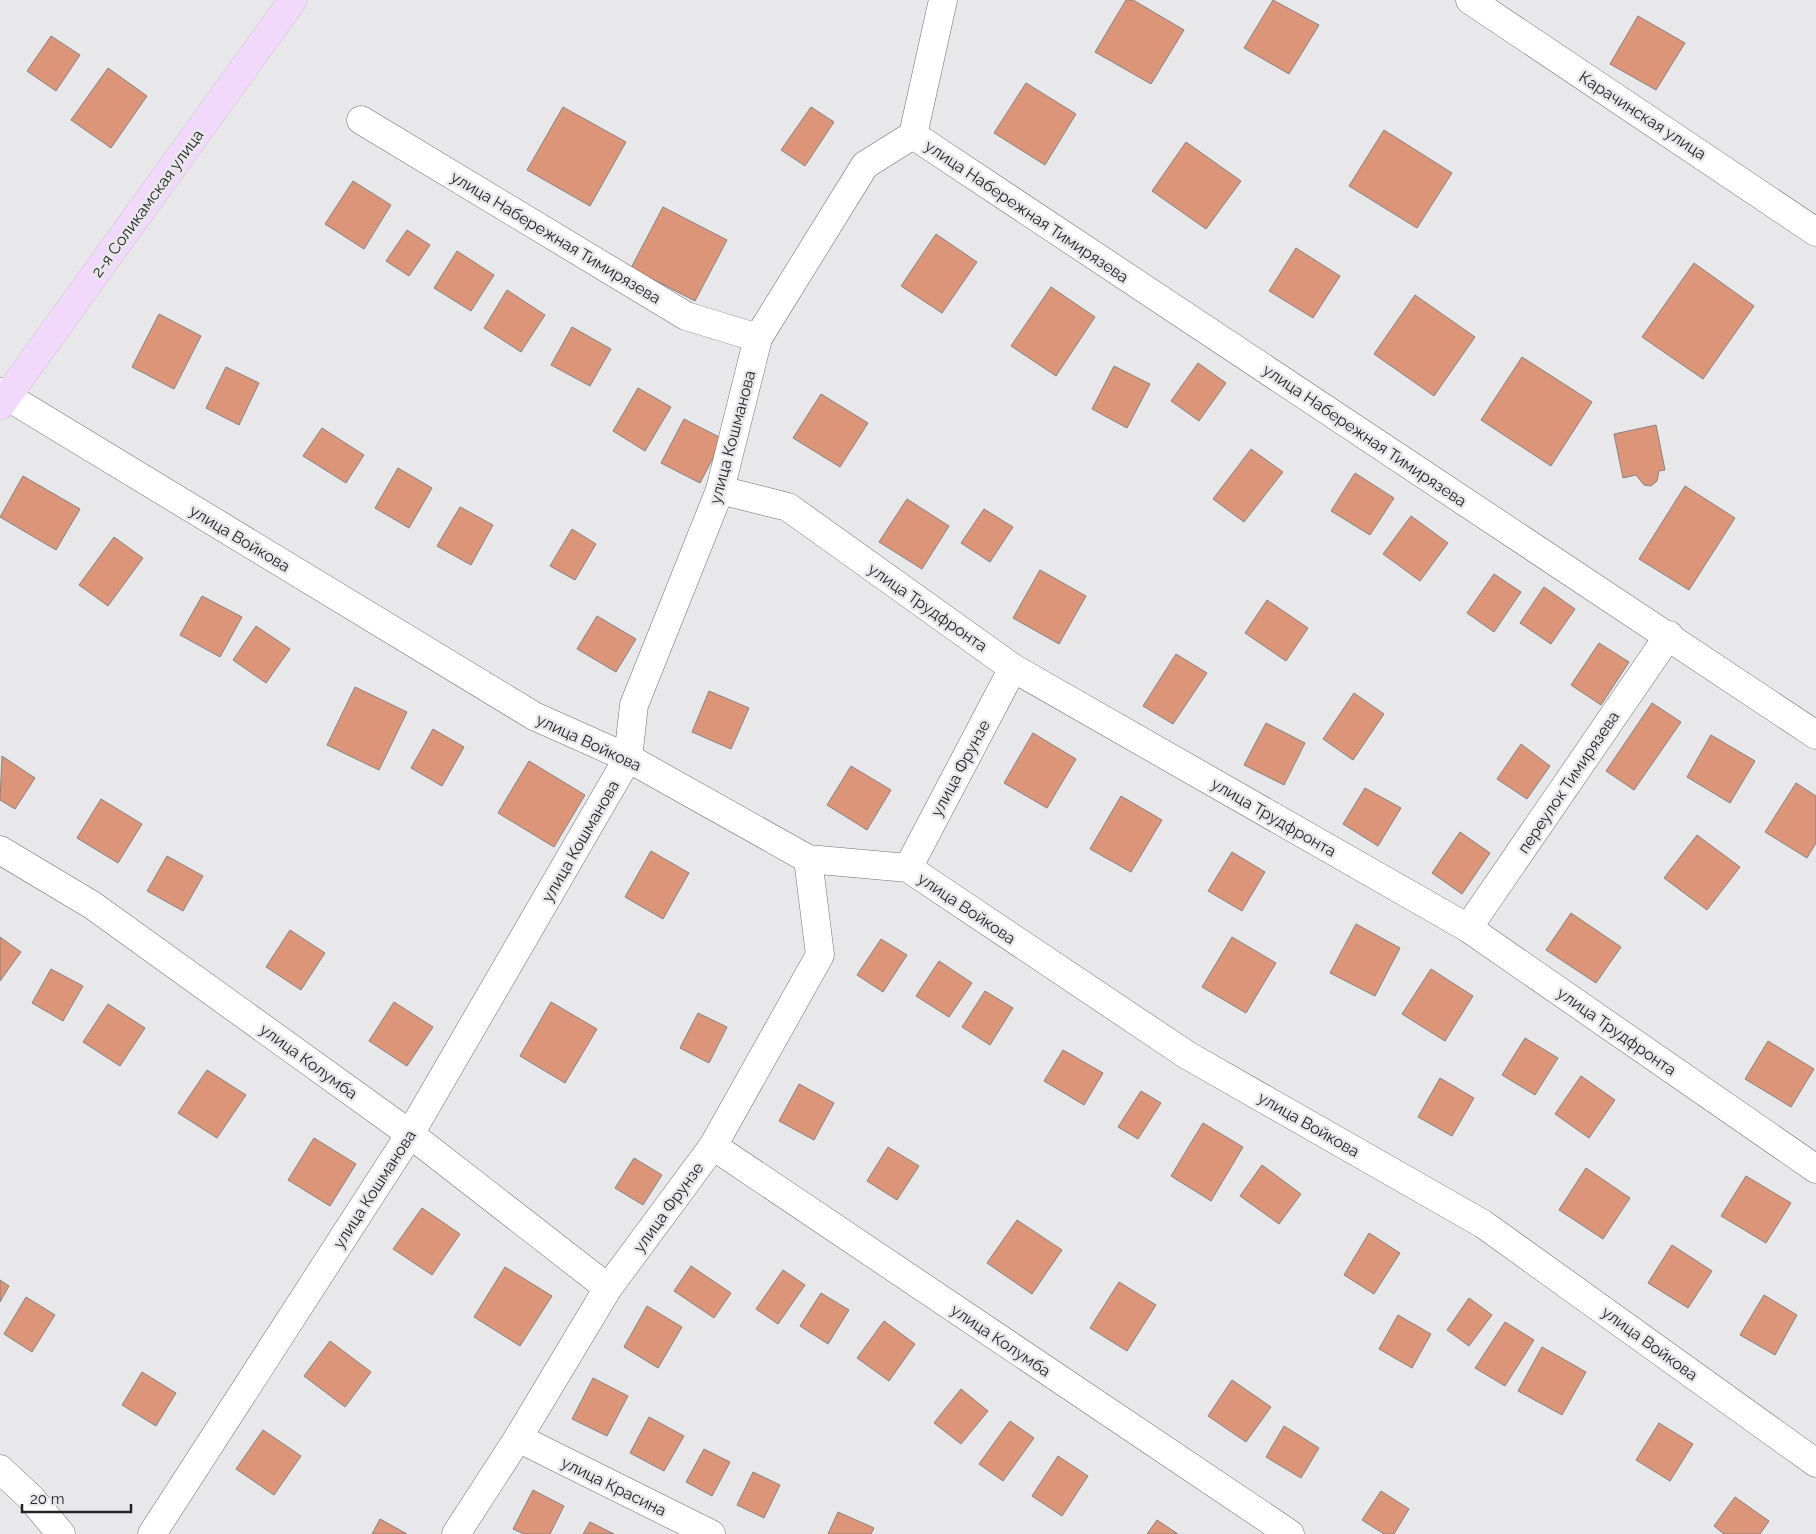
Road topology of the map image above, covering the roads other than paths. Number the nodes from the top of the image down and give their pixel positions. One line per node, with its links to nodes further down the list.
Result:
1 (294, 0): 8 (main road, 2-я Соликамская улица)
2 (943, 0): 5 (street)
3 (1470, 0): 6 (street, Карачинская улица)
4 (361, 120): 7 (street, улица Набережная Тимирязева)
5 (913, 135): 7 (street, улица Кошманова); 10 (street, улица Набережная Тимирязева)
6 (1816, 232)
7 (758, 338): 9 (street, улица Кошманова)
8 (2, 398): 13 (street, улица Войкова)
9 (720, 490): 11 (street, улица Трудфронта); 13 (street, улица Кошманова)
10 (1669, 635): 12 (street, улица Набережная Тимирязева); 17 (street, переулок Тимирязева)
11 (1013, 668): 16 (street, улица Фрунзе); 17 (street, улица Трудфронта)
12 (1816, 735)
13 (628, 758): 15 (street, улица Войкова); 18 (street, улица Кошманова)
14 (0, 850): 18 (street, улица Колумба)
15 (808, 859): 16 (street, улица Войкова); 19 (street, улица Фрунзе)
16 (908, 868): 23 (street, улица Войкова)
17 (1468, 928): 20 (street, улица Трудфронта)
18 (410, 1134): 21 (street, улица Колумба); 26 (street, улица Кошманова)
19 (712, 1146): 21 (street, улица Фрунзе); 29 (street, улица Колумба)
20 (1816, 1168)
21 (608, 1288): 22 (street, улица Фрунзе)
22 (518, 1438): 27 (street, улица Фрунзе); 28 (street, улица Красина)
23 (1816, 1463)
24 (0, 1469): 25 (street)
25 (61, 1534)
26 (152, 1534)
27 (456, 1534)
28 (710, 1534)
29 (1290, 1534)

